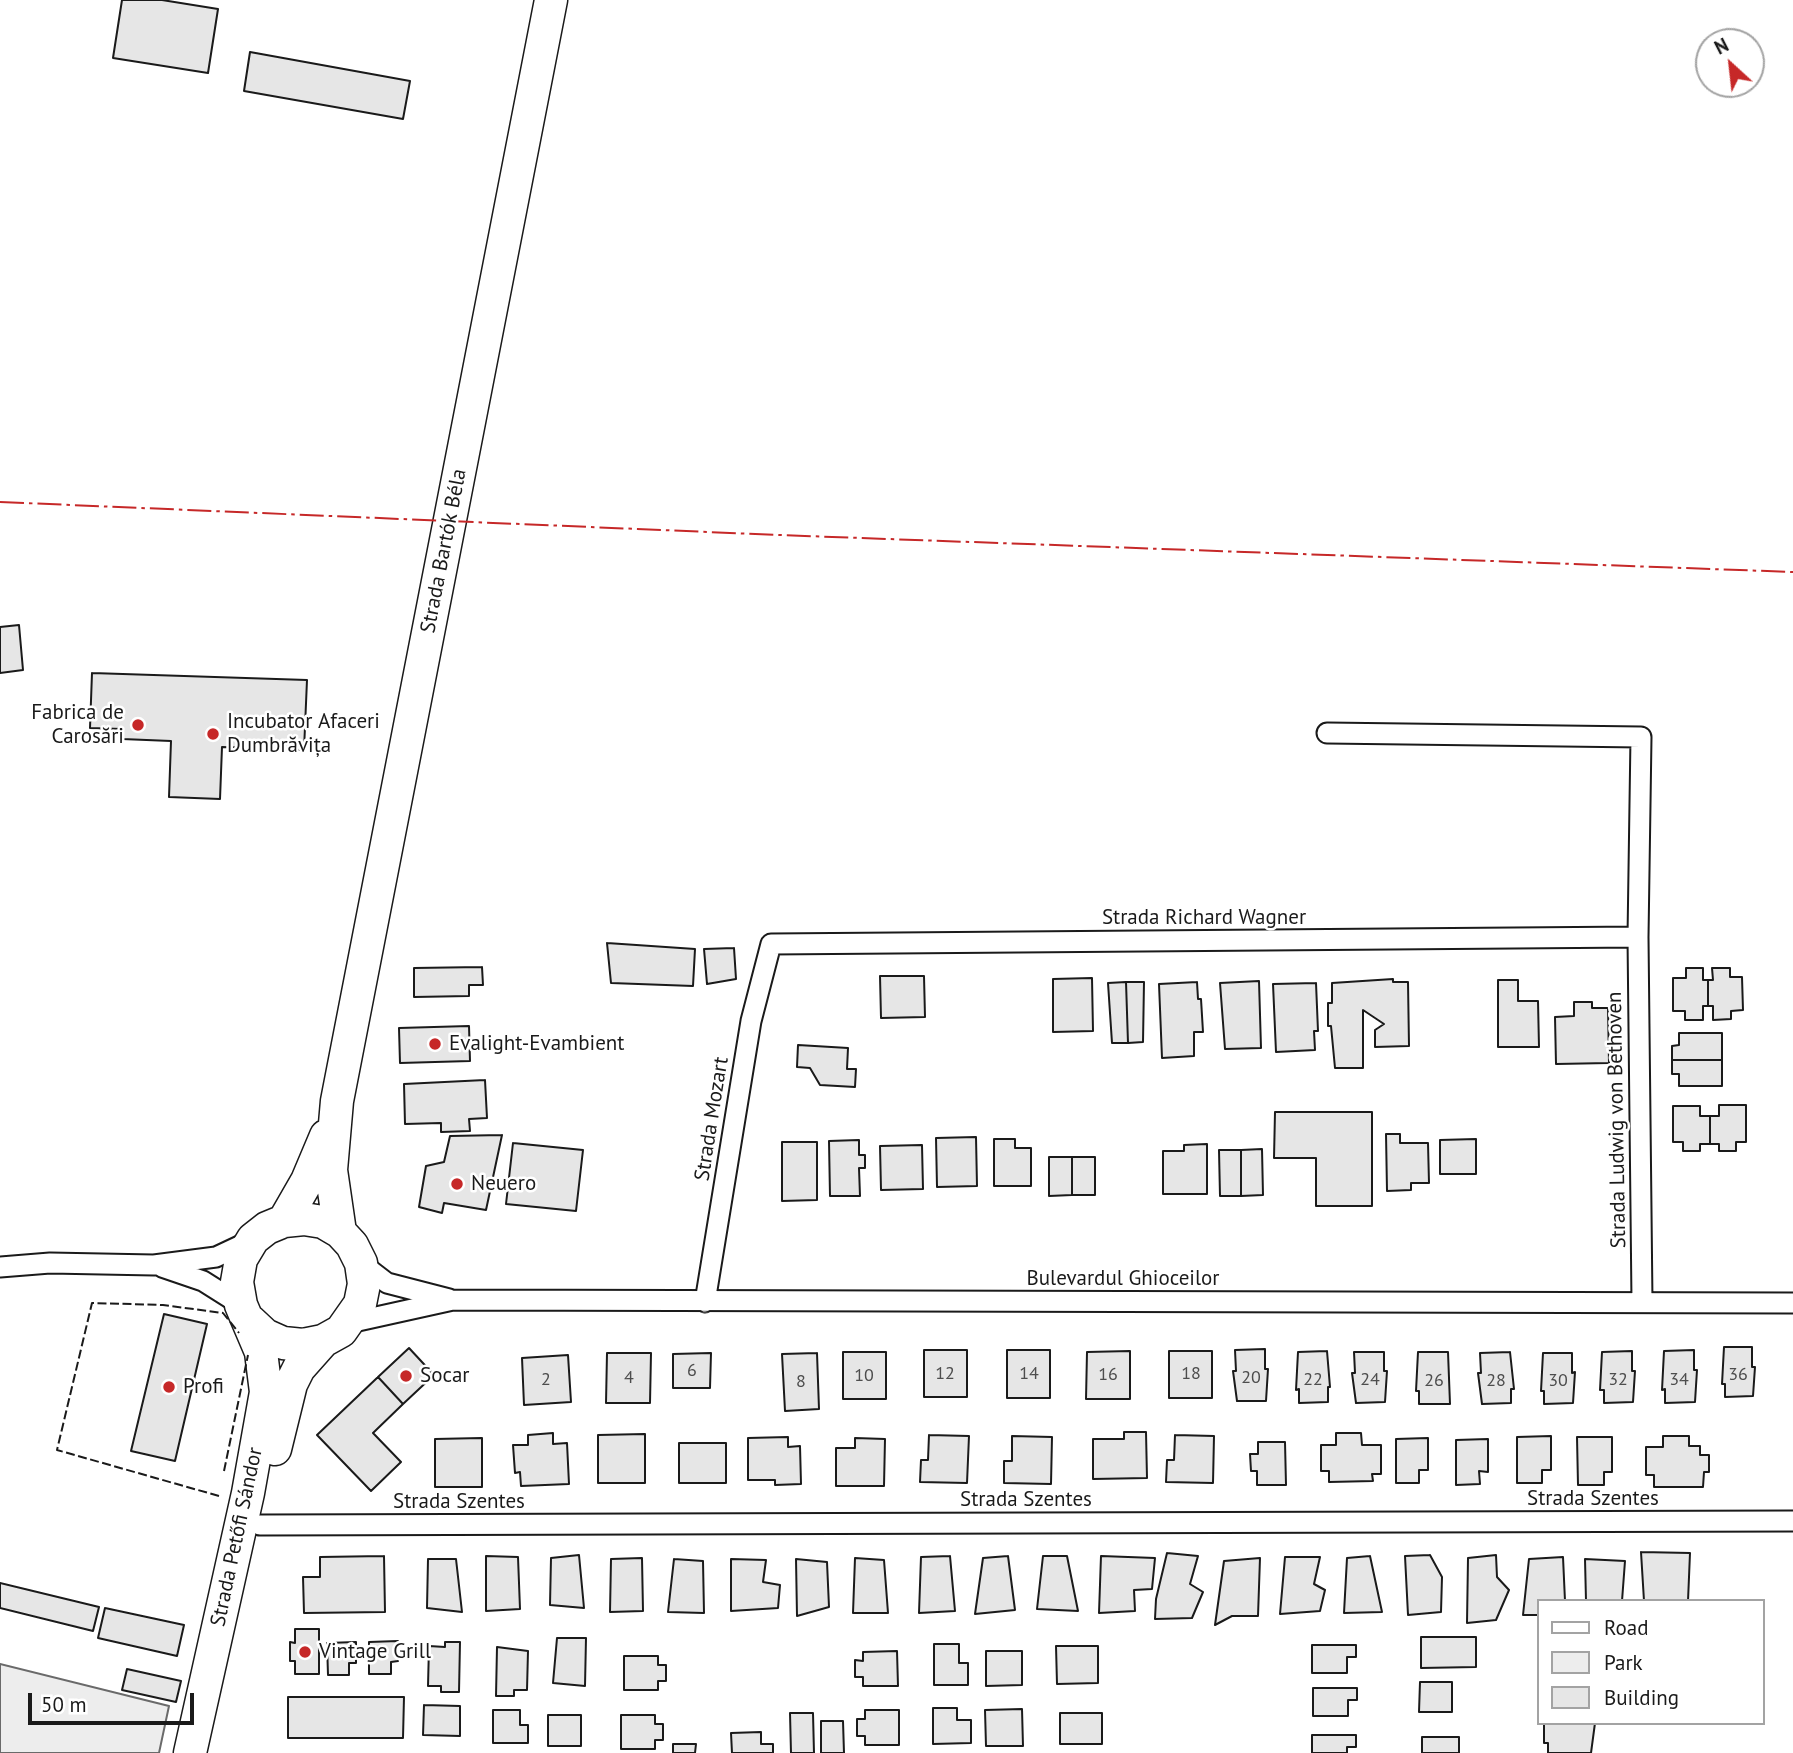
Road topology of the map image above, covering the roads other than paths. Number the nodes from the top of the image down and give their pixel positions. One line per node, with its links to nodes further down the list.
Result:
1 (551, 0): 5 (main road, Strada Bartók Béla)
2 (1327, 733): 3 (street, Strada Ludwig von Bethoven)
3 (1638, 937): 4 (street, Strada Richard Wagner); 14 (street, Strada Ludwig von Bethoven)
4 (771, 944): 13 (street, Strada Mozart)
5 (337, 1101): 6 (main road, Strada Bartók Béla); 7 (main road, Strada Bartók Béla)
6 (284, 1221): 7 (main road); 8 (main road)
7 (340, 1232): 9 (main road)
8 (253, 1239): 10 (street); 16 (main road)
9 (362, 1264): 12 (street, Bulevardul Ghioceilor); 17 (main road)
10 (154, 1265): 11 (street); 16 (street)
11 (0, 1267)
12 (453, 1300): 13 (street, Bulevardul Ghioceilor); 17 (street, Bulevardul Ghioceilor)
13 (705, 1302): 14 (street, Bulevardul Ghioceilor)
14 (1642, 1302): 15 (street, Bulevardul Ghioceilor)
15 (1793, 1303)
16 (246, 1313): 18 (main road); 21 (main road, Strada Petőfi Sándor)
17 (349, 1322): 18 (main road)
18 (323, 1341): 20 (main road, Strada Petőfi Sándor)
19 (1793, 1521): 20 (street, Strada Szentes)
20 (260, 1525): 22 (main road, Strada Petőfi Sándor)
21 (190, 1753)
22 (209, 1753)

